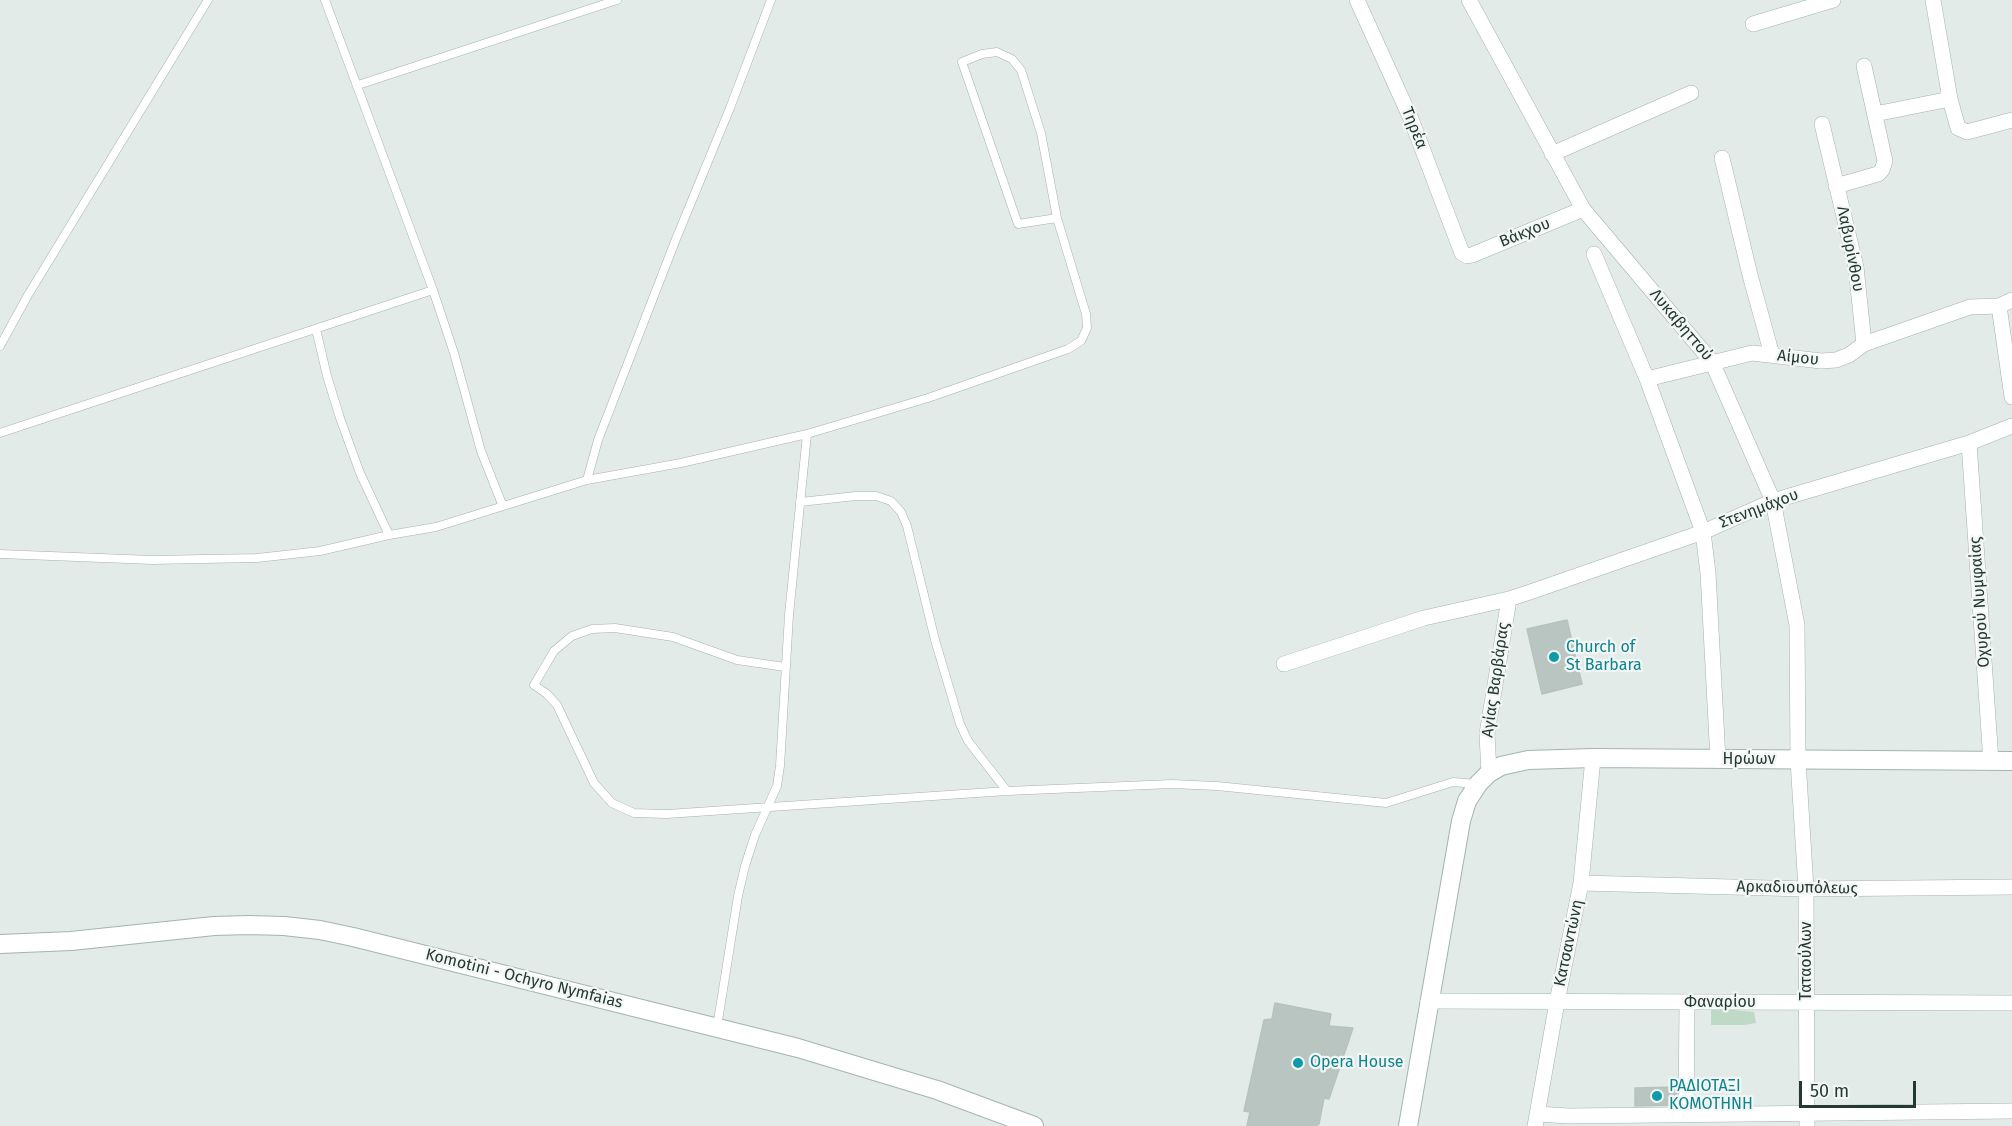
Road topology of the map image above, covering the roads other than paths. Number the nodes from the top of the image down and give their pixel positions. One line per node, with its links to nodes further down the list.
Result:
1 (208, 0): 28 (lane)
2 (325, 0): 11 (lane)
3 (617, 0): 11 (lane)
4 (771, 0): 37 (lane)
5 (1357, 0): 23 (street, Τηρέα)
6 (1469, 0): 17 (street, Λυκαβηττού)
7 (1833, 0): 9 (street)
8 (1933, 0): 13 (street)
9 (1753, 24)
10 (1864, 66): 14 (street, Λαβυρίνθου)
11 (358, 85): 24 (lane)
12 (1691, 93): 17 (street)
13 (1950, 99): 14 (street); 15 (street)
14 (1875, 114): 19 (street, Λαβυρίνθου)
15 (2012, 120)
16 (1822, 124): 19 (street)
17 (1552, 154): 20 (street, Λυκαβηττού)
18 (1722, 158): 29 (street)
19 (1836, 186): 27 (street, Λαβυρίνθου)
20 (1583, 209): 23 (street, Βάκχου); 30 (street, Λυκαβηττού)
21 (1057, 218): 21 (lane); 35 (lane)
22 (1594, 254): 31 (street)
23 (1467, 256)
24 (433, 290): 26 (lane); 40 (lane)
25 (2005, 303): 27 (street, Αίμου); 32 (street)
26 (316, 329): 34 (lane); 42 (lane)
27 (1864, 344): 29 (street, Αίμου)
28 (0, 346)
29 (1772, 355): 30 (street, Αίμου)
30 (1712, 362): 31 (street, Αίμου); 38 (street, Λυκαβηττού)
31 (1647, 379): 41 (street)
32 (2012, 397)
33 (2012, 426): 36 (street, Στενημάχου)
34 (0, 433)
35 (807, 434): 37 (lane); 39 (lane)
36 (1969, 443): 38 (street, Στενημάχου); 51 (street, Οχυρού Νυμφαίας)
37 (587, 480): 40 (lane)
38 (1773, 501): 41 (street, Στενημάχου); 49 (street, Λυκαβηττού)
39 (800, 502): 46 (lane); 53 (lane)
40 (502, 504): 42 (lane)
41 (1703, 532): 44 (street, Στενημάχου); 48 (street)
42 (389, 535): 43 (lane)
43 (0, 554)
44 (1509, 599): 45 (street, Αγίας Βαρβάρας); 52 (street, Αγίας Βαρβάρας)
45 (1284, 664)
46 (785, 667): 54 (lane); 54 (lane)
47 (1593, 759): 48 (main road, Ηρώων); 52 (main road, Ηρώων); 55 (street, Κατσαντώνη)
48 (1718, 760): 49 (main road, Ηρώων)
49 (1798, 760): 51 (main road, Ηρώων); 57 (street, Ταταούλων)
50 (2012, 761): 51 (main road, Ηρώων)
51 (1991, 762)
52 (1483, 778): 53 (lane); 59 (main road)
53 (1007, 791): 54 (lane)
54 (769, 807): 64 (lane)
55 (1581, 883): 57 (street, Αρκαδιουπόλεως); 60 (street, Κατσαντώνη)
56 (2012, 887): 57 (street, Αρκαδιουπόλεως)
57 (1806, 889): 62 (street, Ταταούλων)
58 (0, 944): 64 (main road, Komotini - Ochyro Nymfaias)
59 (1428, 1001): 60 (street, Φαναρίου); 70 (main road)
60 (1557, 1002): 61 (street, Φαναρίου); 68 (street, Κατσαντώνη)
61 (1687, 1003): 62 (street, Φαναρίου); 66 (street)
62 (1807, 1003): 63 (street, Φαναρίου); 67 (street, Ταταούλων)
63 (2012, 1003)
64 (717, 1027): 69 (main road, Komotini - Ochyro Nymfaias)
65 (2012, 1111): 67 (street)
66 (1686, 1114): 67 (street); 68 (street)
67 (1807, 1119)
68 (1537, 1120)
69 (1035, 1126)
70 (1408, 1126)

